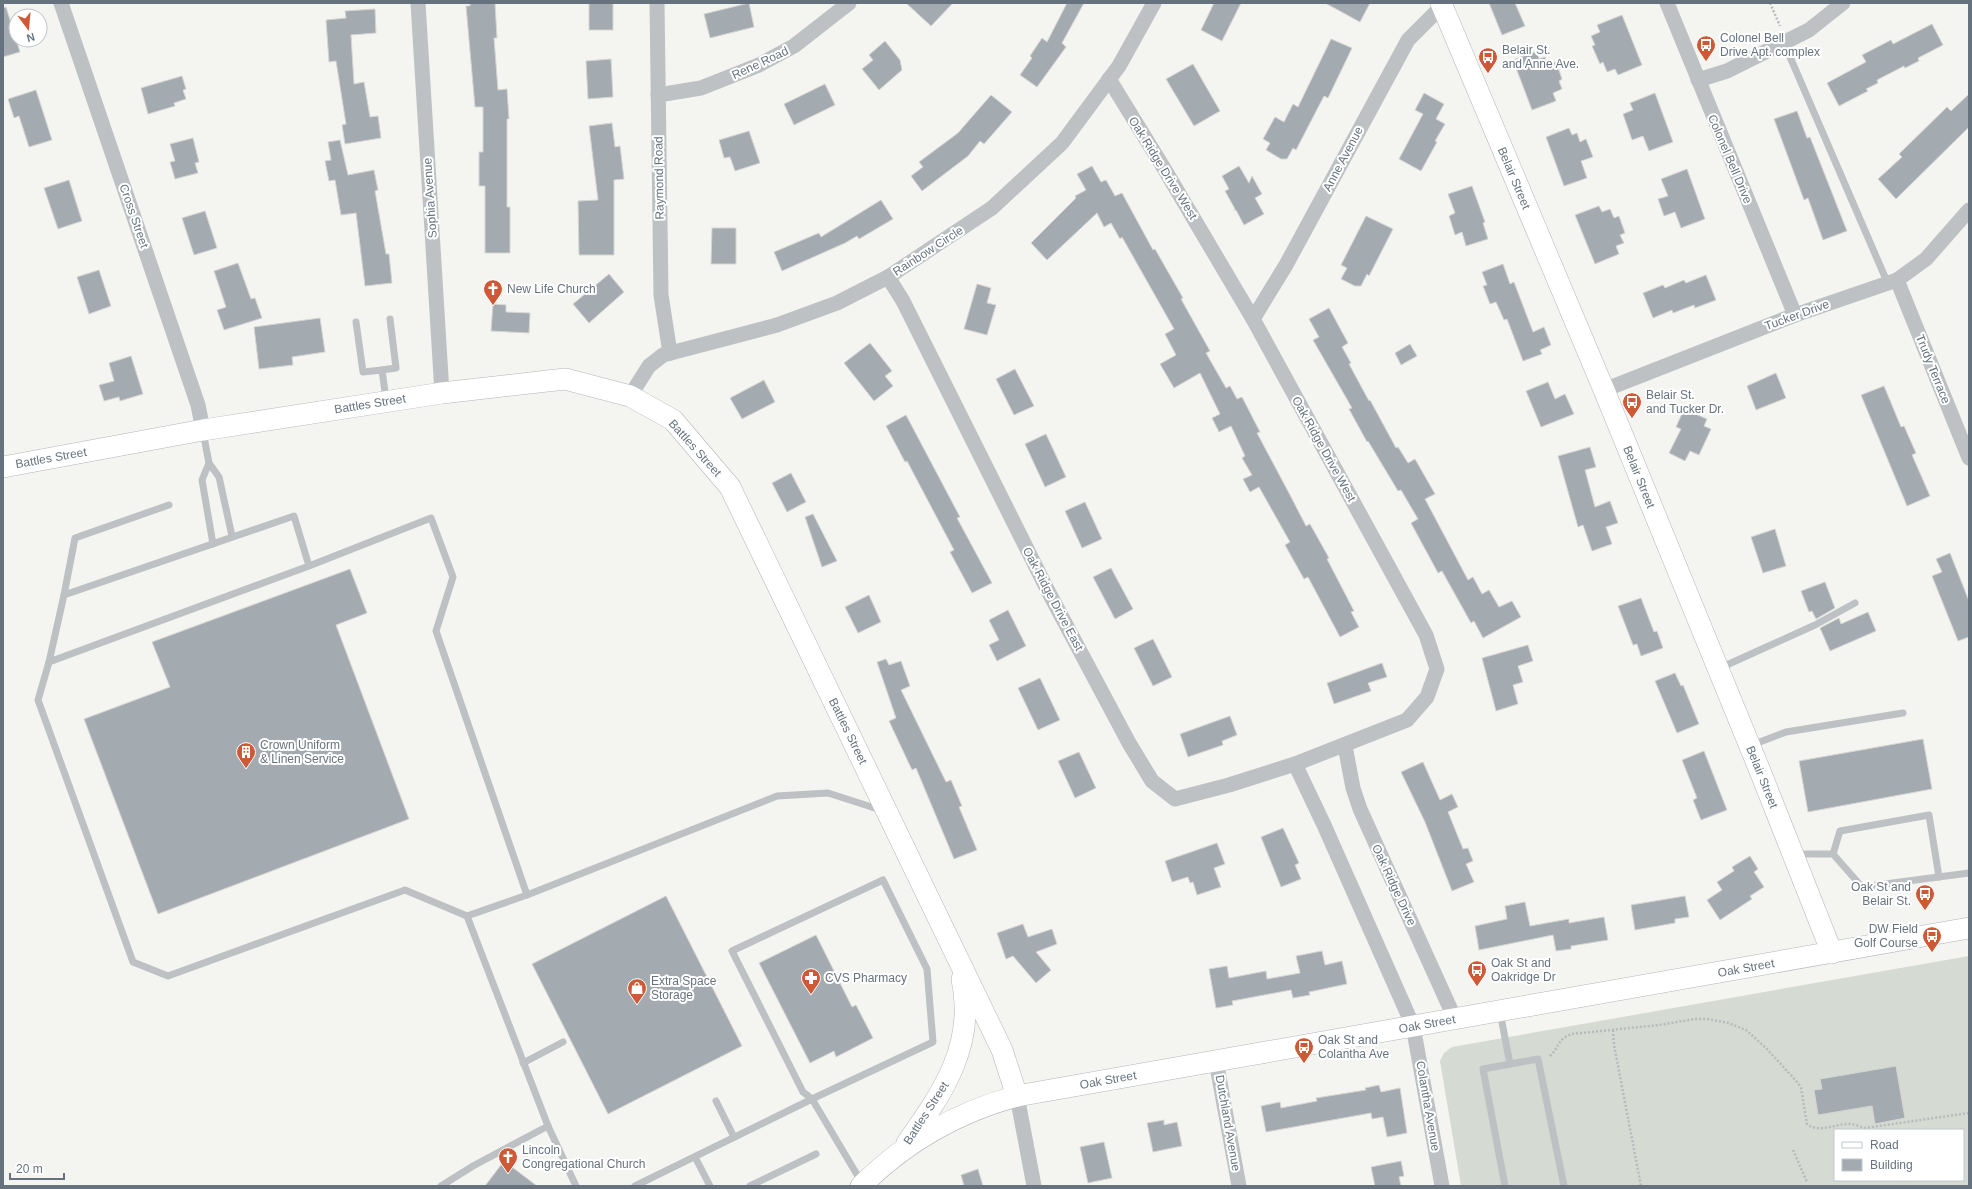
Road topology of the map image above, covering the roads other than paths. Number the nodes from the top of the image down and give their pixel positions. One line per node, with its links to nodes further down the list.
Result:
1 (61, 3): 26 (street, Cross Street)
2 (418, 3): 23 (street, Sophia Avenue)
3 (657, 3): 12 (street, Raymond Road)
4 (849, 3): 12 (street, Rene Road)
5 (1154, 3): 10 (street, Rainbow Circle)
6 (1667, 3): 11 (street, Colonel Bell Drive)
7 (1843, 3): 9 (street)
8 (1441, 4): 18 (street, Anne Avenue); 22 (main road, Belair Street)
9 (1785, 42): 11 (street); 15 (lane)
10 (1109, 79): 14 (street, Rainbow Circle); 18 (street, Oak Ridge Drive West)
11 (1698, 80): 16 (street, Colonel Bell Drive)
12 (658, 95): 20 (street, Raymond Road)
13 (1969, 210): 15 (street, Tucker Drive)
14 (888, 277): 20 (street, Rainbow Circle); 41 (street, Oak Ridge Drive East)
15 (1893, 282): 16 (street, Tucker Drive); 27 (street, Trudy Terrace)
16 (1795, 315): 22 (street, Tucker Drive)
17 (390, 319): 21 (lane)
18 (1253, 319): 39 (street, Oak Ridge Drive West)
19 (356, 322): 21 (lane)
20 (670, 353): 24 (street, Rainbow Circle)
21 (382, 370): 25 (lane)
22 (1604, 390): 37 (main road, Belair Street)
23 (442, 392): 24 (main road, Battles Street); 25 (main road, Battles Street)
24 (630, 396): 42 (main road, Battles Street)
25 (386, 402): 26 (main road, Battles Street)
26 (203, 430): 28 (lane); 29 (main road, Battles Street)
27 (1969, 458)
28 (209, 462): 31 (lane); 32 (lane)
29 (3, 467)
30 (170, 505): 34 (lane)
31 (232, 536): 32 (lane); 33 (lane)
32 (213, 544): 34 (lane)
33 (309, 566): 36 (lane); 47 (lane)
34 (64, 595): 36 (lane)
35 (1855, 603): 37 (lane)
36 (49, 662): 48 (lane)
37 (1718, 669): 40 (main road, Belair Street)
38 (1902, 713): 40 (lane)
39 (1344, 746): 41 (street, Oak Ridge Drive West); 53 (street, Oak Ridge Drive)
40 (1750, 746): 43 (main road, Belair Street)
41 (1295, 764): 54 (street)
42 (887, 812): 47 (lane); 51 (main road, Battles Street)
43 (1793, 854): 44 (lane); 50 (main road, Belair Street)
44 (1833, 854): 46 (lane); 46 (lane)
45 (1969, 873): 46 (lane)
46 (1939, 877)
47 (527, 895): 48 (lane)
48 (467, 916): 57 (lane)
49 (1969, 928): 50 (main road, Oak Street)
50 (1832, 953): 52 (main road, Oak Street)
51 (958, 959): 59 (main road, Battles Street); 64 (main road, Battles Street)
52 (1500, 1011): 53 (main road, Oak Street); 58 (lane)
53 (1455, 1019): 54 (main road, Oak Street)
54 (1413, 1026): 56 (main road, Oak Street); 75 (street, Colantha Avenue)
55 (563, 1042): 57 (lane)
56 (1216, 1061): 59 (main road, Oak Street); 74 (street, Dutchland Avenue)
57 (523, 1063): 62 (lane)
58 (1510, 1064): 76 (lane); 77 (lane)
59 (1017, 1096): 64 (main road, Oak Street); 73 (street)
60 (812, 1099): 60 (lane); 63 (lane); 67 (lane)
61 (716, 1101): 63 (lane)
62 (548, 1126): 68 (lane); 69 (lane)
63 (734, 1137): 66 (lane)
64 (902, 1150): 67 (main road, Oak Street)
65 (816, 1154): 72 (lane)
66 (695, 1157): 70 (lane); 71 (lane)
67 (862, 1185)
68 (441, 1186)
69 (576, 1186)
70 (635, 1186)
71 (710, 1186)
72 (750, 1186)
73 (1034, 1186)
74 (1239, 1186)
75 (1442, 1186)
76 (1505, 1186)
77 (1564, 1186)

